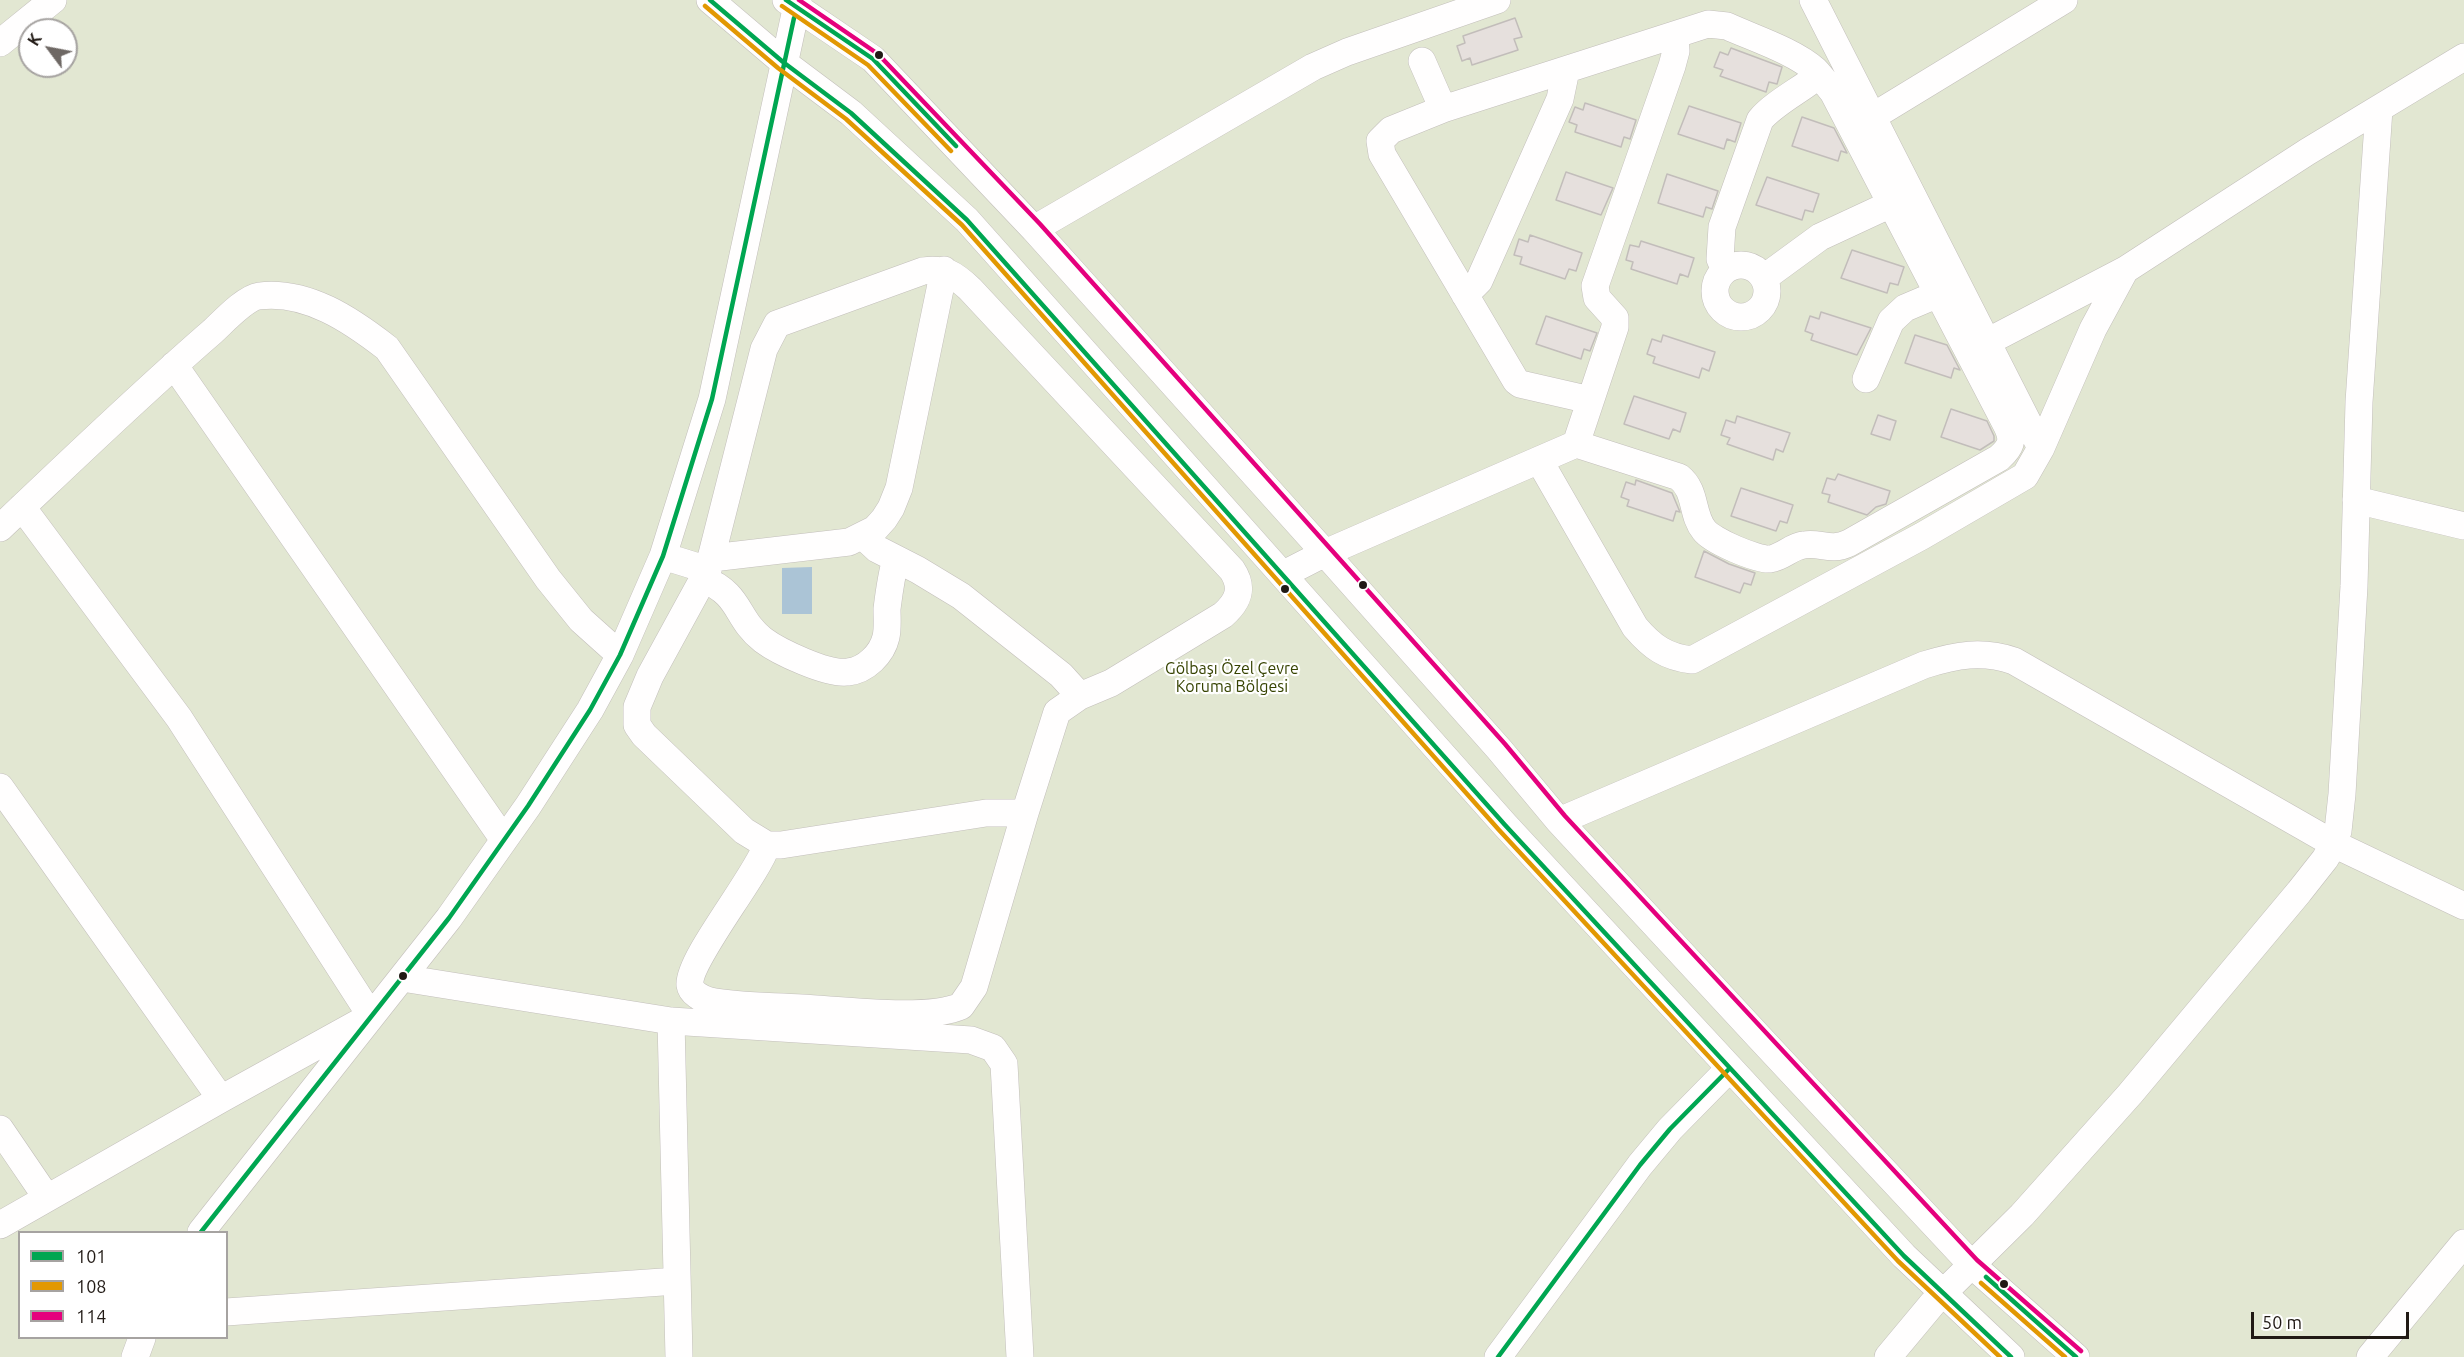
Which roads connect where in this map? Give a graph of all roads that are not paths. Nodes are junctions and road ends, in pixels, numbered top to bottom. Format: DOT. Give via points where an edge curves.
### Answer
graph roads {
  1 [pos="53,0"];
  2 [pos="710,0"];
  3 [pos="1497,0"];
  4 [pos="1813,0"];
  5 [pos="2064,0"];
  6 [pos="794,2"];
  7 [pos="1675,35"];
  8 [pos="0,43"];
  9 [pos="2464,57"];
  10 [pos="1422,61"];
  11 [pos="783,62"];
  12 [pos="1566,70"];
  13 [pos="1819,75"];
  14 [pos="1443,109"];
  15 [pos="2379,109"];
  16 [pos="1872,117"];
  17 [pos="1891,204"];
  18 [pos="1034,229"];
  19 [pos="944,270"];
  20 [pos="1725,270"];
  21 [pos="2125,270"];
  22 [pos="1764,278"];
  23 [pos="1938,294"];
  24 [pos="1466,295"];
  25 [pos="1987,342"];
  26 [pos="174,365"];
  27 [pos="1866,379"];
  28 [pos="1590,400"];
  29 [pos="1576,444"];
  30 [pos="2042,448"];
  31 [pos="1539,460"];
  32 [pos="2356,501"];
  33 [pos="22,507"];
  34 [pos="2464,526"];
  35 [pos="0,528"];
  36 [pos="863,536"];
  37 [pos="1325,553"];
  38 [pos="663,556"];
  39 [pos="896,559"];
  40 [pos="708,569"];
  41 [pos="1284,574"];
  42 [pos="620,655"];
  43 [pos="1080,696"];
  44 [pos="0,787"];
  45 [pos="1025,813"];
  46 [pos="1559,821"];
  47 [pos="504,840"];
  48 [pos="2334,844"];
  49 [pos="766,845"];
  50 [pos="2464,906"];
  51 [pos="402,978"];
  52 [pos="371,1016"];
  53 [pos="671,1021"];
  54 [pos="1729,1069"];
  55 [pos="221,1098"];
  56 [pos="0,1129"];
  57 [pos="46,1198"];
  58 [pos="0,1225"];
  59 [pos="203,1231"];
  60 [pos="2464,1243"];
  61 [pos="1972,1265"];
  62 [pos="677,1281"];
  63 [pos="1942,1293"];
  64 [pos="228,1312"];
  65 [pos="142,1339"];
  66 [pos="135,1357"];
  67 [pos="679,1357"];
  68 [pos="1020,1357"];
  69 [pos="1498,1357"];
  70 [pos="1887,1357"];
  71 [pos="2012,1357"];
  72 [pos="2076,1357"];
  73 [pos="2370,1357"];
  1 -- 8 [label="street"];
  2 -- 11 [label="street"];
  3 -- 18 [label="street" via="1347,52 1304,72"];
  4 -- 16 [label="street"];
  5 -- 16 [label="street"];
  6 -- 11 [label="street"];
  6 -- 18 [label="street" via="873,59"];
  7 -- 12 [label="street"];
  7 -- 13 [label="street" via="1708,24 1727,26 1788,54"];
  7 -- 28 [label="street" via="1672,66 1595,286 1597,298 1615,318 1615,327"];
  9 -- 15 [label="street"];
  10 -- 14 [label="street"];
  11 -- 38 [label="street" via="712,399"];
  11 -- 41 [label="street" via="851,113 968,220"];
  12 -- 14 [label="street"];
  12 -- 24 [label="street" via="1560,99 1484,271"];
  13 -- 17 [label="street" via="1833,93"];
  13 -- 20 [label="street" via="1760,120 1722,227 1720,259"];
  14 -- 24 [label="street" via="1391,129 1380,141 1380,148"];
  15 -- 21 [label="street"];
  15 -- 32 [label="street"];
  16 -- 25 [label="street"];
  17 -- 22 [label="street" via="1820,237"];
  17 -- 23 [label="street"];
  18 -- 37 [label="street"];
  19 -- 36 [label="street" via="899,488 884,519"];
  19 -- 40 [label="street" via="923,272 777,324 764,349"];
  19 -- 43 [label="street" via="970,289 1237,577 1238,597 1223,615 1111,683"];
  20 -- 22 [label="street" via="1746,266"];
  20 -- 22 [label="street" via="1718,278 1716,300 1721,309 1741,318 1761,309 1766,299"];
  21 -- 25 [label="street"];
  21 -- 30 [label="street" via="2093,329"];
  23 -- 27 [label="street" via="1896,314"];
  23 -- 29 [label="street" via="2007,426 2010,446 1999,458 1839,548 1805,544 1764,559 1725,544 1704,531 1689,487 1679,477"];
  24 -- 28 [label="street" via="1520,384"];
  25 -- 30 [label="street"];
  26 -- 33 [label="street"];
  26 -- 42 [label="street" via="256,297 278,296 313,303 353,321 387,348 548,579 581,620"];
  26 -- 47 [label="street"];
  28 -- 29 [label="street"];
  29 -- 31 [label="street"];
  30 -- 31 [label="street" via="2025,476 2014,484 1692,660 1661,652 1635,627"];
  31 -- 37 [label="street"];
  32 -- 34 [label="street"];
  32 -- 48 [label="street" via="2342,794"];
  33 -- 35 [label="street"];
  33 -- 52 [label="street" via="179,718"];
  36 -- 39 [label="street"];
  36 -- 40 [label="street"];
  37 -- 41 [label="street"];
  37 -- 46 [label="street"];
  38 -- 40 [label="street"];
  38 -- 42 [label="street"];
  39 -- 40 [label="street" via="886,637 871,662 846,673 796,659 774,648 751,628"];
  39 -- 43 [label="street" via="960,596 1070,683"];
  40 -- 49 [label="street" via="650,676 637,707 637,725 731,819"];
  41 -- 54 [label="street" via="1505,825"];
  42 -- 47 [label="street" via="590,710"];
  43 -- 45 [label="street" via="1057,712"];
  44 -- 55 [label="street"];
  45 -- 49 [label="street" via="986,813"];
  45 -- 49 [label="street" via="974,987 961,1006 938,1013 730,1003 702,999 691,989 690,976 697,961"];
  46 -- 48 [label="street" via="1924,665 1978,653 2014,661"];
  46 -- 61 [label="street"];
  47 -- 51 [label="street"];
  48 -- 50 [label="street"];
  48 -- 61 [label="street" via="2299,892 2130,1094"];
  51 -- 52 [label="street"];
  51 -- 53 [label="street"];
  52 -- 55 [label="street"];
  52 -- 59 [label="street"];
  53 -- 62 [label="street"];
  53 -- 68 [label="street" via="971,1040 998,1053 1004,1064"];
  54 -- 63 [label="street"];
  54 -- 69 [label="street" via="1640,1165"];
  55 -- 57 [label="street"];
  56 -- 57 [label="street"];
  57 -- 58 [label="street"];
  60 -- 73 [label="street"];
  61 -- 63 [label="street"];
  61 -- 72 [label="street"];
  62 -- 64 [label="street"];
  62 -- 67 [label="street"];
  63 -- 70 [label="street"];
  63 -- 71 [label="street"];
  65 -- 66 [label="street"];
}
